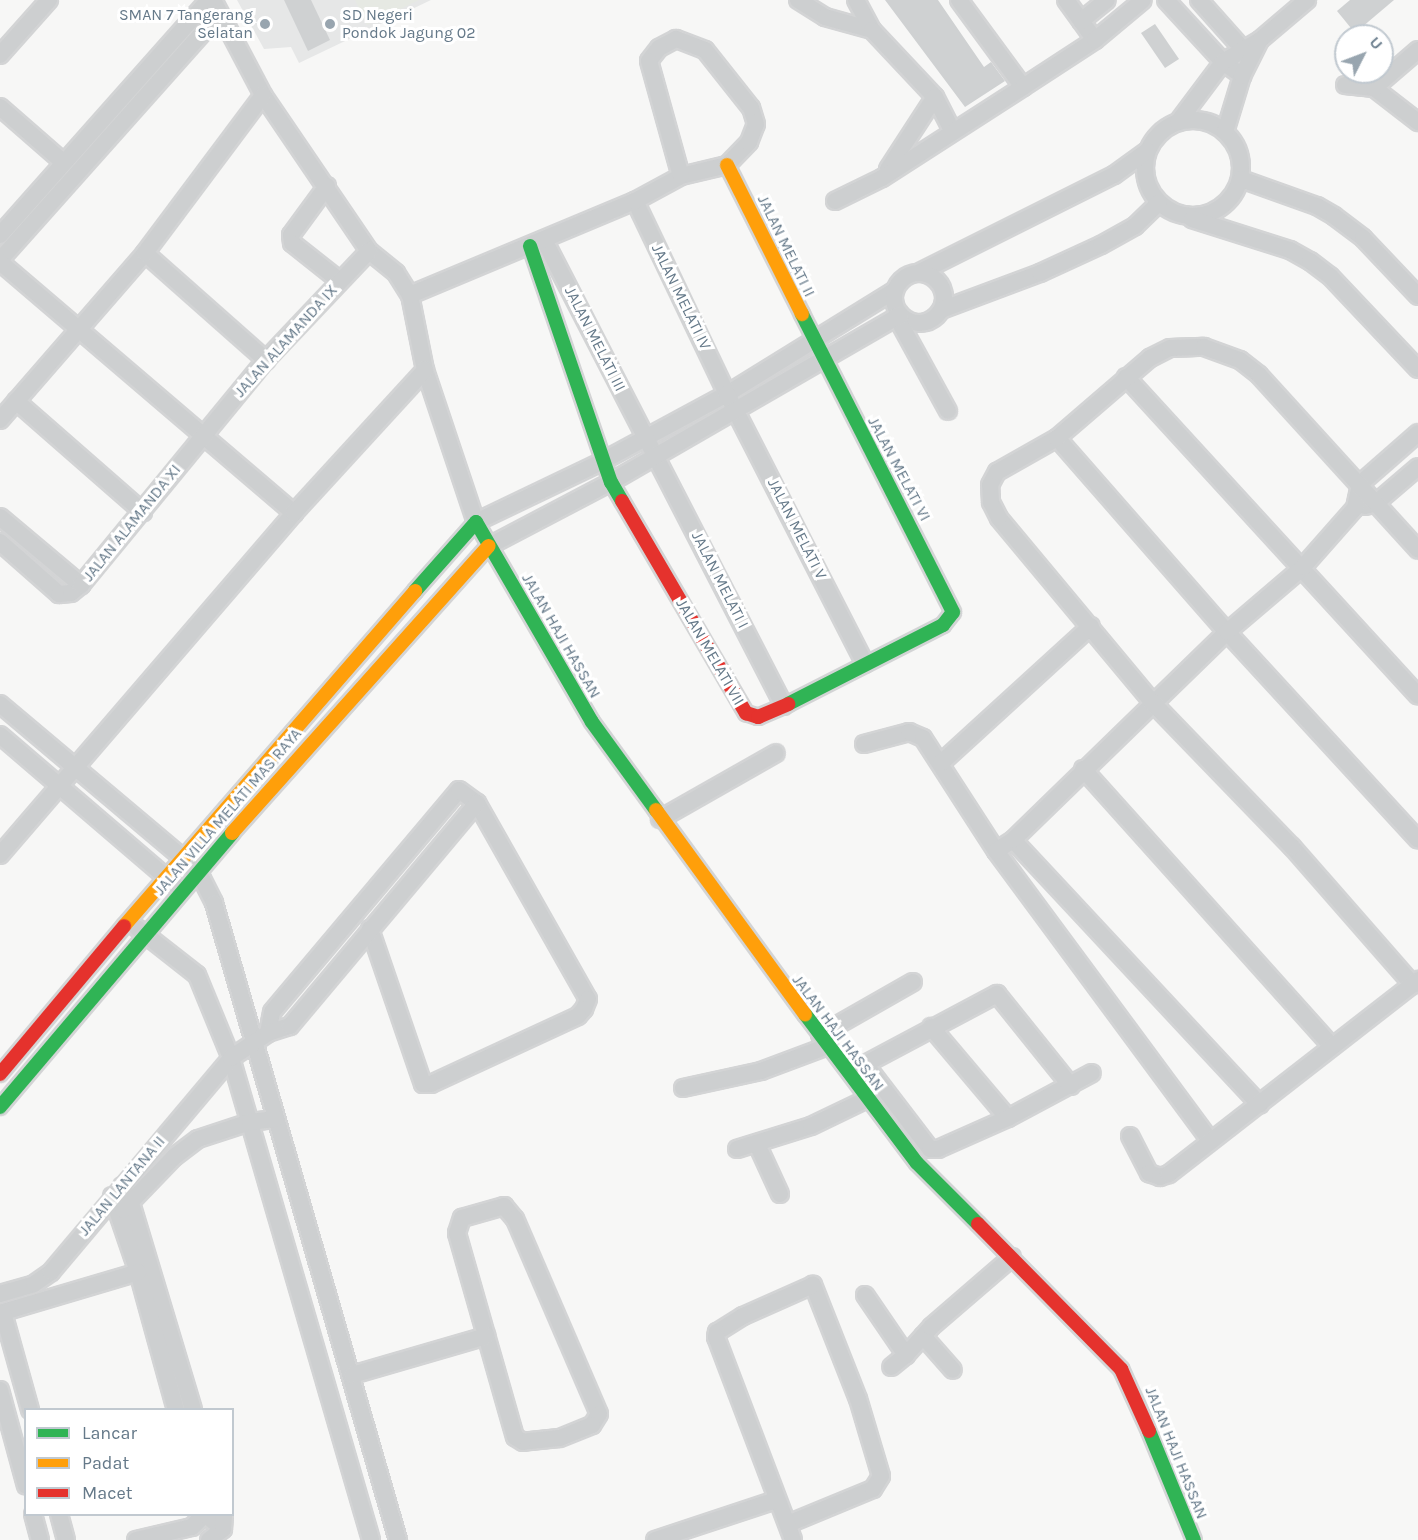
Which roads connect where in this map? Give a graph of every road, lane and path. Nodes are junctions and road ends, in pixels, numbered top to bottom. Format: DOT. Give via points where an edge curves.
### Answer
graph roads {
  1 [pos="49,0"];
  2 [pos="798,0"];
  3 [pos="856,0"];
  4 [pos="959,0"];
  5 [pos="1065,0"];
  6 [pos="1107,0"];
  7 [pos="1143,0"];
  8 [pos="1166,0"];
  9 [pos="1199,0"];
  10 [pos="1307,0"];
  11 [pos="214,5"];
  12 [pos="1081,21"];
  13 [pos="872,30"];
  14 [pos="1095,40"];
  15 [pos="1418,50"];
  16 [pos="1246,53"];
  17 [pos="0,55"];
  18 [pos="1223,62"];
  19 [pos="1242,76"];
  20 [pos="1345,85"];
  21 [pos="1023,87"];
  22 [pos="1374,88"];
  23 [pos="263,95"];
  24 [pos="935,97"];
  25 [pos="0,107"];
  26 [pos="1178,122"];
  27 [pos="1418,122"];
  28 [pos="952,130"];
  29 [pos="1225,132"];
  30 [pos="1147,151"];
  31 [pos="63,162"];
  32 [pos="727,165"];
  33 [pos="681,176"];
  34 [pos="882,178"];
  35 [pos="1241,178"];
  36 [pos="327,186"];
  37 [pos="634,201"];
  38 [pos="834,201"];
  39 [pos="1159,203"];
  40 [pos="1187,217"];
  41 [pos="0,236"];
  42 [pos="537,243"];
  43 [pos="369,251"];
  44 [pos="145,253"];
  45 [pos="0,261"];
  46 [pos="920,272"];
  47 [pos="340,281"];
  48 [pos="894,291"];
  49 [pos="410,295"];
  50 [pos="1418,296"];
  51 [pos="941,310"];
  52 [pos="898,315"];
  53 [pos="78,327"];
  54 [pos="818,349"];
  55 [pos="266,360"];
  56 [pos="425,369"];
  57 [pos="1418,369"];
  58 [pos="1126,377"];
  59 [pos="16,401"];
  60 [pos="731,401"];
  61 [pos="948,411"];
  62 [pos="0,420"];
  63 [pos="1418,433"];
  64 [pos="205,434"];
  65 [pos="646,438"];
  66 [pos="1057,438"];
  67 [pos="655,455"];
  68 [pos="601,462"];
  69 [pos="1418,467"];
  70 [pos="611,482"];
  71 [pos="1359,484"];
  72 [pos="1376,503"];
  73 [pos="1355,508"];
  74 [pos="143,512"];
  75 [pos="294,513"];
  76 [pos="0,517"];
  77 [pos="476,522"];
  78 [pos="0,542"];
  79 [pos="489,546"];
  80 [pos="1418,550"];
  81 [pos="1303,567"];
  82 [pos="81,585"];
  83 [pos="952,612"];
  84 [pos="1091,626"];
  85 [pos="1227,632"];
  86 [pos="352,662"];
  87 [pos="865,664"];
  88 [pos="368,675"];
  89 [pos="1418,696"];
  90 [pos="1153,703"];
  91 [pos="0,704"];
  92 [pos="784,706"];
  93 [pos="0,735"];
  94 [pos="864,744"];
  95 [pos="776,753"];
  96 [pos="941,763"];
  97 [pos="75,766"];
  98 [pos="1083,769"];
  99 [pos="59,785"];
  100 [pos="477,802"];
  101 [pos="660,819"];
  102 [pos="1013,840"];
  103 [pos="1418,840"];
  104 [pos="996,851"];
  105 [pos="0,855"];
  106 [pos="182,857"];
  107 [pos="196,872"];
  108 [pos="167,877"];
  109 [pos="181,891"];
  110 [pos="129,921"];
  111 [pos="370,928"];
  112 [pos="145,934"];
  113 [pos="913,982"];
  114 [pos="1415,983"];
  115 [pos="931,1027"];
  116 [pos="268,1033"];
  117 [pos="824,1040"];
  118 [pos="253,1043"];
  119 [pos="1332,1047"];
  120 [pos="231,1058"];
  121 [pos="865,1064"];
  122 [pos="849,1073"];
  123 [pos="1092,1073"];
  124 [pos="0,1074"];
  125 [pos="1071,1086"];
  126 [pos="683,1088"];
  127 [pos="867,1099"];
  128 [pos="1260,1105"];
  129 [pos="0,1107"];
  130 [pos="276,1119"];
  131 [pos="1008,1119"];
  132 [pos="250,1122"];
  133 [pos="1130,1136"];
  134 [pos="1210,1140"];
  135 [pos="757,1144"];
  136 [pos="737,1149"];
  137 [pos="117,1191"];
  138 [pos="780,1194"];
  139 [pos="125,1208"];
  140 [pos="1012,1257"];
  141 [pos="138,1272"];
  142 [pos="0,1294"];
  143 [pos="865,1295"];
  144 [pos="1,1313"];
  145 [pos="486,1336"];
  146 [pos="923,1336"];
  147 [pos="906,1355"];
  148 [pos="891,1367"];
  149 [pos="954,1370"];
  150 [pos="352,1376"];
  151 [pos="0,1390"];
  152 [pos="29,1408"];
  153 [pos="175,1408"];
  154 [pos="192,1408"];
  155 [pos="24,1479"];
  156 [pos="386,1495"];
  157 [pos="776,1500"];
  158 [pos="361,1503"];
  159 [pos="33,1516"];
  160 [pos="59,1516"];
  161 [pos="204,1516"];
  162 [pos="208,1516"];
  163 [pos="223,1522"];
  164 [pos="791,1532"];
  165 [pos="40,1540"];
  166 [pos="66,1540"];
  167 [pos="136,1540"];
  168 [pos="209,1540"];
  169 [pos="371,1540"];
  170 [pos="399,1540"];
  171 [pos="658,1540"];
  172 [pos="1194,1540"];
  1 -- 17 [label="street"];
  2 -- 13 [label="street" via="825,17"];
  3 -- 13 [label="street"];
  4 -- 21 [label="street"];
  5 -- 12 [label="street"];
  6 -- 12 [label="street"];
  7 -- 14 [label="street"];
  8 -- 18 [label="street"];
  9 -- 16 [label="street"];
  10 -- 16 [label="street"];
  11 -- 23 [label="street"];
  11 -- 31 [label="street"];
  11 -- 45 [label="street"];
  12 -- 14 [label="street"];
  13 -- 24 [label="street"];
  14 -- 21 [label="street"];
  15 -- 22 [label="street"];
  16 -- 18 [label="street"];
  16 -- 19 [label="street"];
  18 -- 19 [label="street"];
  18 -- 26 [label="street"];
  19 -- 29 [label="street"];
  20 -- 22 [label="street"];
  21 -- 28 [label="street"];
  22 -- 27 [label="street"];
  23 -- 36 [label="street"];
  23 -- 44 [label="street"];
  24 -- 28 [label="street"];
  24 -- 34 [label="street"];
  25 -- 31 [label="street"];
  26 -- 29 [label="street" via="1205,121"];
  26 -- 30 [label="street" via="1164,129"];
  28 -- 34 [label="street"];
  29 -- 35 [label="street" via="1241,159"];
  30 -- 39 [label="street" via="1146,179"];
  30 -- 46 [label="street" via="1114,175"];
  31 -- 41 [label="street"];
  32 -- 33 [label="street"];
  32 -- 33 [label="street" via="749,142 756,124 751,108 705,50 676,39 659,48 649,61"];
  32 -- 54 [label="street, JALAN MELATI II"];
  33 -- 37 [label="street"];
  34 -- 38 [label="street"];
  35 -- 40 [label="street" via="1227,204 1215,212"];
  35 -- 50 [label="street" via="1334,216 1363,238"];
  36 -- 43 [label="street"];
  36 -- 47 [label="street" via="291,236 292,243"];
  37 -- 42 [label="street"];
  37 -- 60 [label="street, JALAN MELATI IV"];
  39 -- 40 [label="street"];
  39 -- 51 [label="street" via="1135,226 1101,245"];
  40 -- 57 [label="street" via="1281,247 1310,261 1330,276"];
  42 -- 49 [label="street"];
  42 -- 65 [label="street, JALAN MELATI III"];
  42 -- 68 [label="street"];
  43 -- 47 [label="street, JALAN ALAMANDA IX"];
  43 -- 49 [label="street" via="396,273"];
  44 -- 53 [label="street"];
  44 -- 55 [label="street"];
  45 -- 53 [label="street"];
  46 -- 48 [label="street" via="904,277"];
  46 -- 51 [label="street" via="936,278 941,285"];
  47 -- 55 [label="street, JALAN ALAMANDA IX"];
  48 -- 52 [label="street"];
  48 -- 54 [label="street"];
  49 -- 56 [label="street"];
  51 -- 52 [label="street" via="922,323"];
  52 -- 54 [label="street"];
  52 -- 61 [label="street"];
  53 -- 59 [label="street"];
  53 -- 64 [label="street"];
  54 -- 60 [label="street"];
  54 -- 83 [label="street, JALAN MELATI VI"];
  55 -- 64 [label="street, JALAN ALAMANDA IX"];
  56 -- 75 [label="street"];
  56 -- 77 [label="street"];
  58 -- 66 [label="street"];
  58 -- 71 [label="street" via="1170,348 1204,347 1240,360 1259,375"];
  58 -- 81 [label="street"];
  59 -- 62 [label="street"];
  59 -- 74 [label="street"];
  60 -- 65 [label="street"];
  60 -- 67 [label="street"];
  60 -- 87 [label="street, JALAN MELATI V"];
  63 -- 71 [label="street"];
  64 -- 74 [label="street, JALAN ALAMANDA XI"];
  64 -- 75 [label="street"];
  65 -- 67 [label="street, JALAN MELATI III"];
  65 -- 68 [label="street"];
  66 -- 84 [label="street" via="997,472 990,485 991,502 999,518"];
  66 -- 85 [label="street"];
  67 -- 70 [label="street"];
  67 -- 92 [label="street, JALAN MELATI I"];
  68 -- 70 [label="street, JALAN MELATI VII"];
  68 -- 77 [label="street"];
  69 -- 72 [label="street"];
  70 -- 79 [label="street"];
  70 -- 92 [label="street, JALAN MELATI VII" via="746,713 758,717"];
  71 -- 72 [label="street"];
  71 -- 73 [label="street"];
  72 -- 73 [label="street"];
  72 -- 80 [label="street"];
  73 -- 81 [label="street"];
  74 -- 82 [label="street, JALAN ALAMANDA XI"];
  75 -- 97 [label="street"];
  76 -- 82 [label="street, JALAN ALAMANDA XI"];
  77 -- 79 [label="street, JALAN HAJI HASSAN"];
  77 -- 86 [label="street, JALAN VILLA MELATI MAS RAYA"];
  78 -- 82 [label="street" via="59,594 71,593"];
  79 -- 88 [label="street, JALAN VILLA MELATI MAS RAYA"];
  79 -- 101 [label="street, JALAN HAJI HASSAN" via="592,722"];
  81 -- 85 [label="street"];
  81 -- 89 [label="street"];
  83 -- 87 [label="street, JALAN MELATI VII" via="943,625"];
  84 -- 90 [label="street"];
  84 -- 96 [label="street"];
  85 -- 90 [label="street"];
  85 -- 103 [label="street"];
  86 -- 88 [label="street"];
  86 -- 106 [label="street, JALAN VILLA MELATI MAS RAYA"];
  87 -- 92 [label="street, JALAN MELATI VII"];
  88 -- 107 [label="street, JALAN VILLA MELATI MAS RAYA"];
  90 -- 98 [label="street"];
  90 -- 114 [label="street" via="1292,847"];
  91 -- 97 [label="street"];
  93 -- 99 [label="street"];
  94 -- 96 [label="street" via="916,734"];
  95 -- 101 [label="street"];
  96 -- 104 [label="street"];
  97 -- 99 [label="street"];
  97 -- 106 [label="street"];
  98 -- 102 [label="street"];
  98 -- 119 [label="street"];
  99 -- 105 [label="street"];
  99 -- 108 [label="street"];
  100 -- 111 [label="street, JALAN LANTANA II"];
  100 -- 111 [label="street" via="588,999 584,1009 567,1021 432,1084 423,1084"];
  100 -- 116 [label="street" via="459,790 272,1012"];
  101 -- 117 [label="street, JALAN HAJI HASSAN"];
  102 -- 104 [label="street"];
  102 -- 128 [label="street"];
  104 -- 134 [label="street"];
  106 -- 107 [label="street"];
  106 -- 108 [label="street, JALAN VILLA MELATI MAS RAYA"];
  107 -- 109 [label="street, JALAN VILLA MELATI MAS RAYA"];
  107 -- 118 [label="street" via="214,903"];
  108 -- 109 [label="street"];
  108 -- 110 [label="street, JALAN VILLA MELATI MAS RAYA"];
  109 -- 112 [label="street, JALAN VILLA MELATI MAS RAYA"];
  110 -- 112 [label="street"];
  110 -- 124 [label="street, JALAN VILLA MELATI MAS RAYA"];
  111 -- 116 [label="street, JALAN LANTANA II" via="290,1026"];
  112 -- 120 [label="street" via="197,975"];
  112 -- 129 [label="street, JALAN VILLA MELATI MAS RAYA"];
  113 -- 117 [label="street"];
  114 -- 119 [label="street"];
  115 -- 121 [label="street"];
  115 -- 125 [label="street" via="997,994"];
  115 -- 131 [label="street"];
  116 -- 118 [label="street, JALAN LANTANA II"];
  117 -- 122 [label="street, JALAN HAJI HASSAN"];
  117 -- 126 [label="street" via="761,1071"];
  118 -- 120 [label="street, JALAN LANTANA II"];
  118 -- 130 [label="street"];
  119 -- 128 [label="street"];
  120 -- 132 [label="street"];
  120 -- 137 [label="street, JALAN LANTANA II"];
  121 -- 122 [label="street"];
  121 -- 131 [label="street" via="930,1149 946,1147"];
  122 -- 127 [label="street, JALAN HAJI HASSAN"];
  123 -- 125 [label="street"];
  125 -- 131 [label="street"];
  127 -- 135 [label="street" via="811,1126"];
  127 -- 140 [label="street, JALAN HAJI HASSAN" via="917,1163"];
  128 -- 134 [label="street"];
  130 -- 132 [label="street, JALAN LANTANA II"];
  130 -- 150 [label="street"];
  132 -- 139 [label="street, JALAN LANTANA II" via="186,1146"];
  132 -- 158 [label="street"];
  133 -- 134 [label="street" via="1149,1173 1160,1177"];
  135 -- 136 [label="street"];
  135 -- 138 [label="street"];
  137 -- 139 [label="street"];
  137 -- 142 [label="street, JALAN LANTANA II" via="43,1280"];
  139 -- 141 [label="street"];
  139 -- 154 [label="street"];
  140 -- 146 [label="street"];
  140 -- 172 [label="street, JALAN HAJI HASSAN" via="1110,1355 1128,1379"];
  141 -- 144 [label="street"];
  141 -- 153 [label="street"];
  143 -- 147 [label="street"];
  144 -- 152 [label="street"];
  145 -- 145 [label="street" via="518,1440 559,1438 598,1420 599,1414 515,1219 504,1206 471,1214 458,1223 457,1233"];
  145 -- 150 [label="street"];
  146 -- 147 [label="street"];
  146 -- 149 [label="street"];
  147 -- 148 [label="street"];
  150 -- 156 [label="street"];
  151 -- 155 [label="street"];
  156 -- 158 [label="street"];
  156 -- 170 [label="street"];
  157 -- 164 [label="street"];
  157 -- 164 [label="street" via="717,1332 813,1285 858,1399 881,1476 873,1489"];
  157 -- 171 [label="street"];
  158 -- 169 [label="street"];
  159 -- 165 [label="street"];
  160 -- 166 [label="street"];
  161 -- 167 [label="street" via="192,1527"];
  162 -- 163 [label="street"];
  163 -- 168 [label="street"];
}
